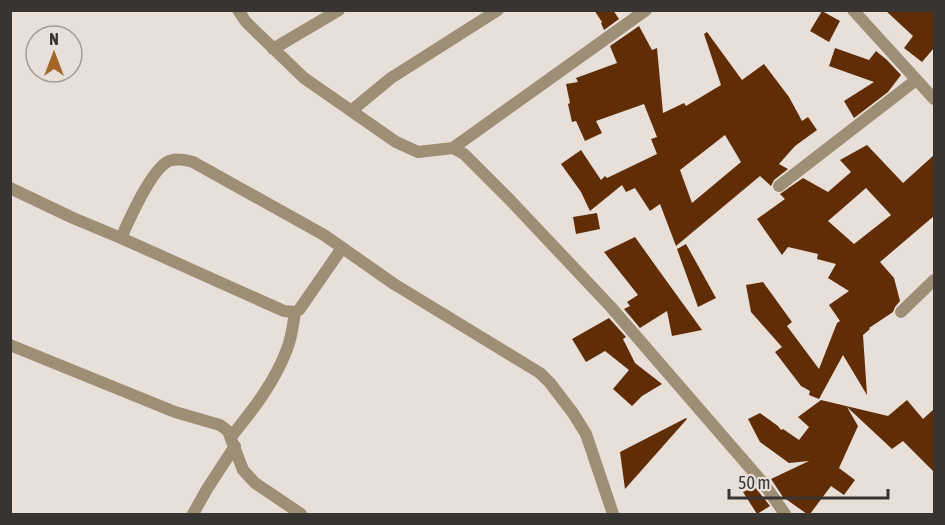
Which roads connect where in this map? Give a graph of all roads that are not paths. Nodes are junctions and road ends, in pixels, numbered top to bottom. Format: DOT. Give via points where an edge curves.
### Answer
graph roads {
  1 [pos="238,10"];
  2 [pos="339,10"];
  3 [pos="498,10"];
  4 [pos="646,10"];
  5 [pos="853,10"];
  6 [pos="273,49"];
  7 [pos="916,80"];
  8 [pos="934,99"];
  9 [pos="351,111"];
  10 [pos="453,148"];
  11 [pos="779,186"];
  12 [pos="10,188"];
  13 [pos="121,238"];
  14 [pos="342,248"];
  15 [pos="934,280"];
  16 [pos="295,312"];
  17 [pos="901,312"];
  18 [pos="10,345"];
  19 [pos="233,442"];
  20 [pos="193,514"];
  21 [pos="301,514"];
  22 [pos="613,514"];
  23 [pos="785,514"];
  1 -- 6 [label="street"];
  2 -- 6 [label="street"];
  3 -- 9 [label="street" via="391,78"];
  4 -- 10 [label="street"];
  5 -- 7 [label="street"];
  6 -- 9 [label="street" via="304,78"];
  7 -- 8 [label="street"];
  7 -- 11 [label="street"];
  9 -- 10 [label="street" via="418,152"];
  10 -- 23 [label="street" via="510,200 610,306 764,484"];
  12 -- 13 [label="street"];
  13 -- 14 [label="street" via="157,172 166,162 183,160 193,162"];
  13 -- 16 [label="street" via="284,311"];
  14 -- 16 [label="street"];
  14 -- 22 [label="street" via="550,383 586,434"];
  15 -- 17 [label="street"];
  16 -- 19 [label="street" via="288,348"];
  18 -- 19 [label="street" via="175,412 220,425"];
  19 -- 20 [label="street"];
  19 -- 21 [label="street" via="238,462 255,483"];
}
